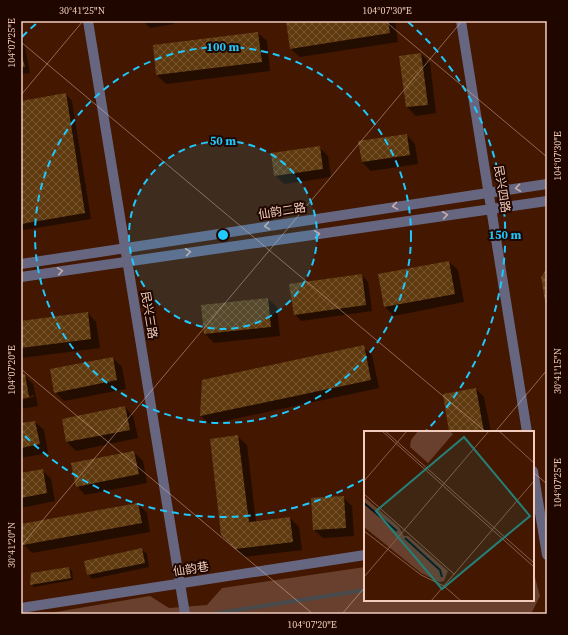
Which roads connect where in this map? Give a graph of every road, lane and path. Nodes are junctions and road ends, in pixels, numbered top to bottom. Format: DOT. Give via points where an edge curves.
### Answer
graph roads {
  1 [pos="88,21"];
  2 [pos="461,21"];
  3 [pos="547,184"];
  4 [pos="489,192"];
  5 [pos="547,200"];
  6 [pos="492,208"];
  7 [pos="125,248"];
  8 [pos="127,261"];
  9 [pos="21,264"];
  10 [pos="21,277"];
  11 [pos="527,431"];
  12 [pos="534,483"];
  13 [pos="538,529"];
  14 [pos="547,555"];
  15 [pos="364,556"];
  16 [pos="180,584"];
  17 [pos="21,608"];
  18 [pos="185,614"];
  1 -- 7 [label="street, 民兴三路"];
  2 -- 4 [label="street, 民兴四路"];
  3 -- 4 [label="street, 仙韵二路, one-way"];
  4 -- 6 [label="street, 民兴四路"];
  4 -- 7 [label="street, 仙韵二路, one-way"];
  5 -- 6 [label="street"];
  8 -- 6 [label="street, one-way"];
  6 -- 11 [label="street, 民兴四路"];
  7 -- 8 [label="street, 民兴三路"];
  7 -- 9 [label="street, 仙韵二路"];
  10 -- 8 [label="street, one-way"];
  8 -- 16 [label="street, 民兴三路"];
  12 -- 13 [label="street"];
  13 -- 14 [label="street"];
  15 -- 16 [label="street, 仙韵巷"];
  16 -- 17 [label="street, 仙韵巷"];
  16 -- 18 [label="street, 民兴三路"];
}
